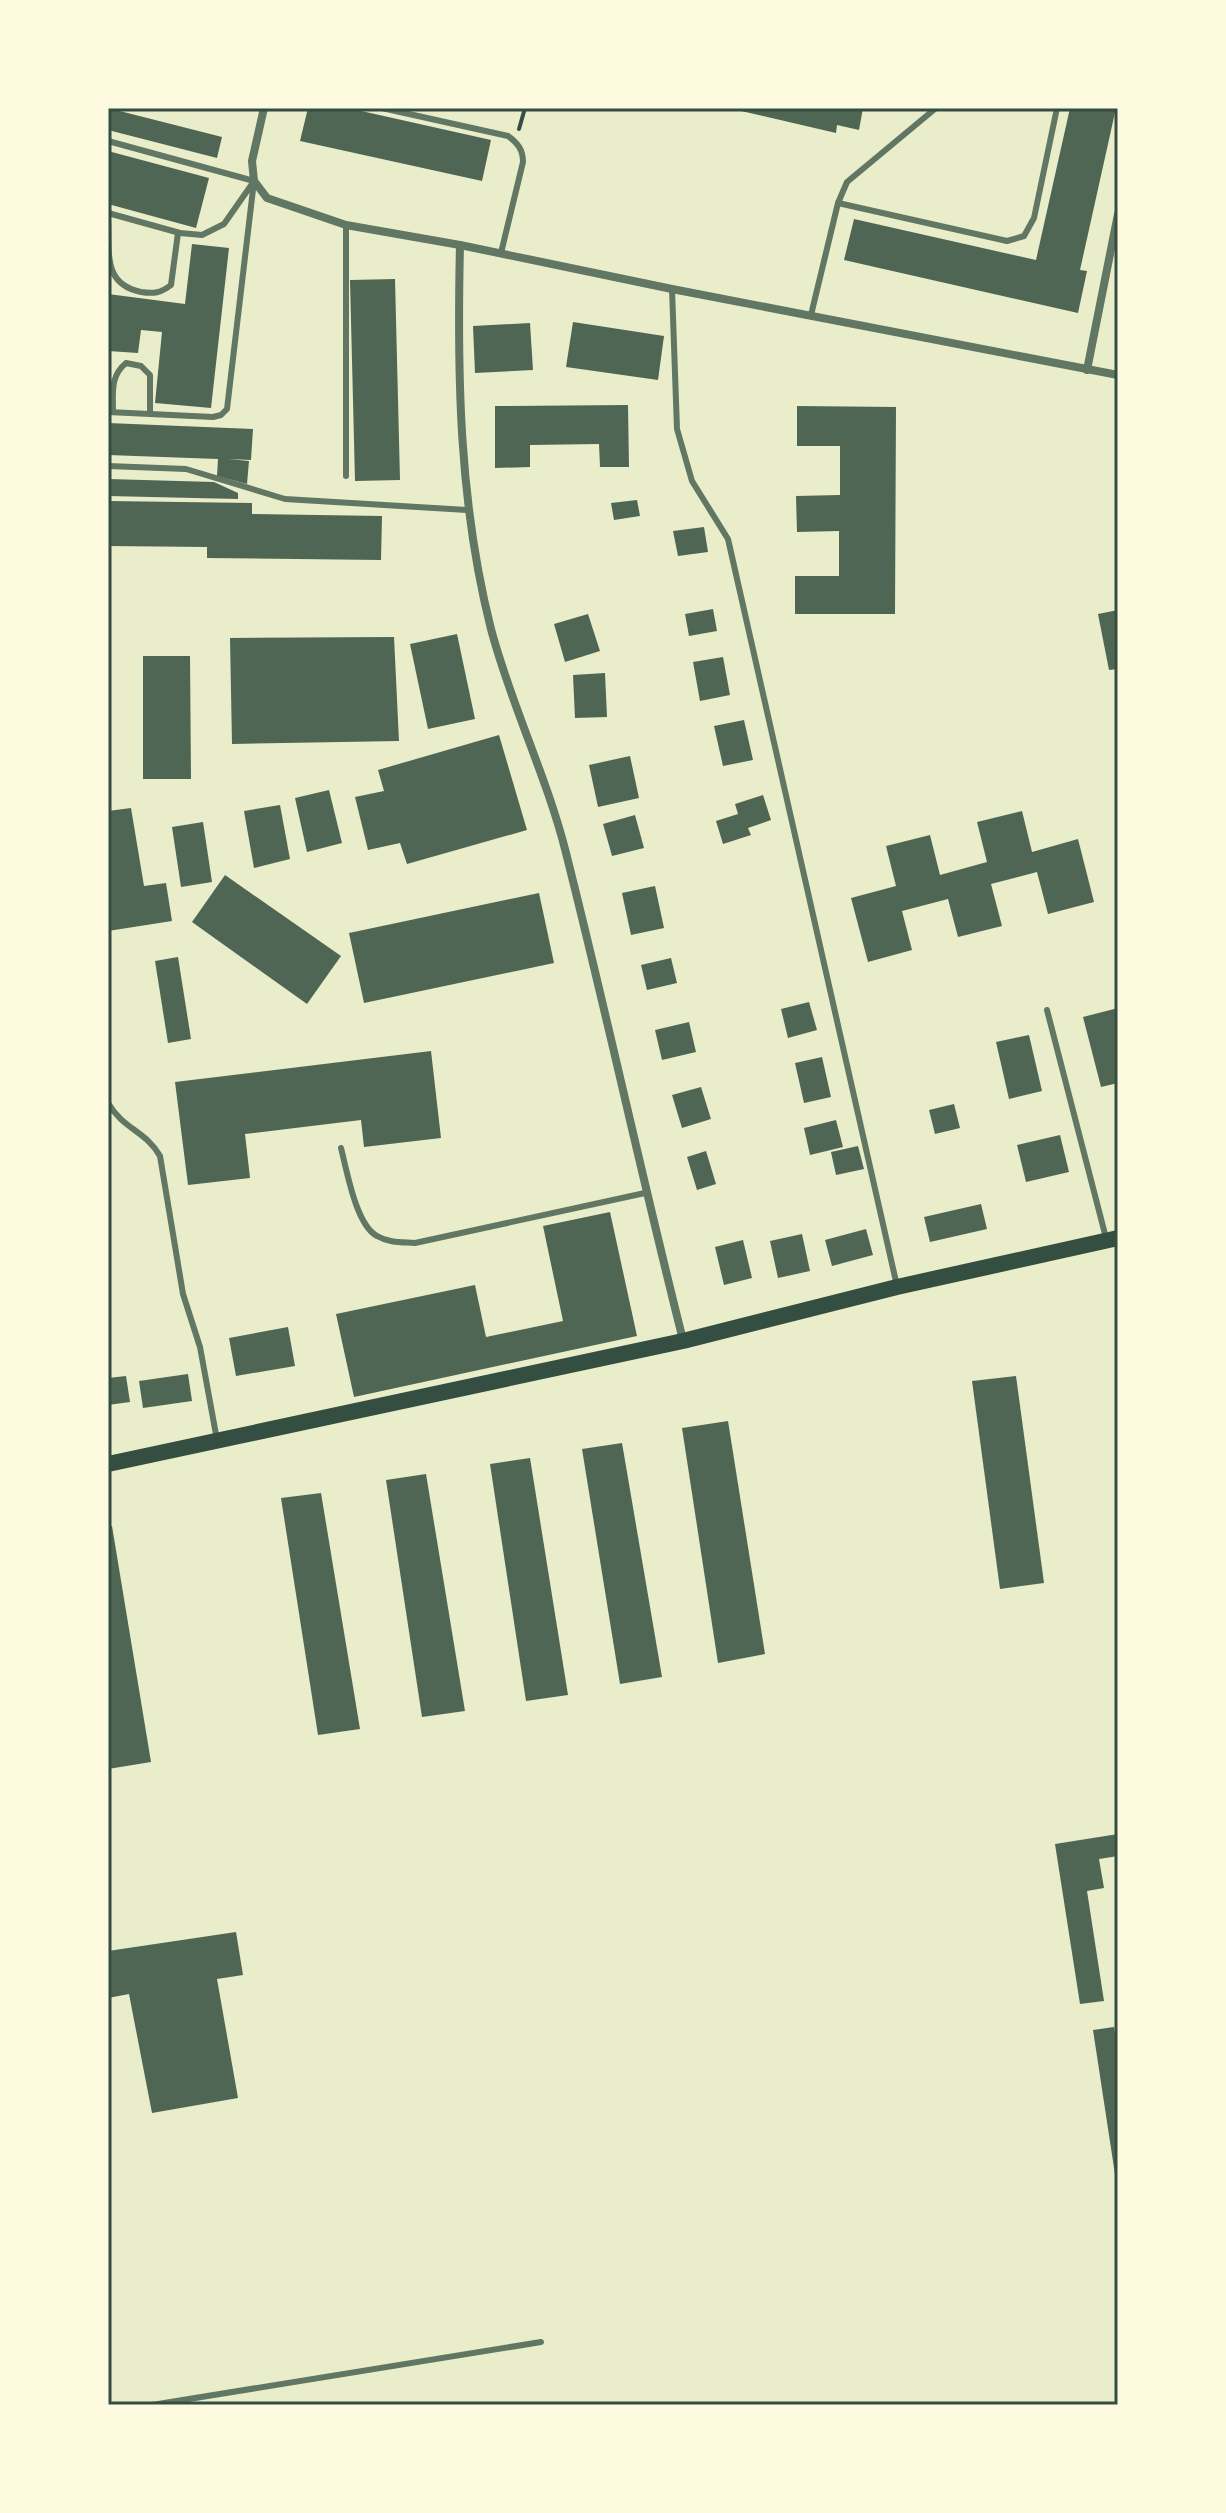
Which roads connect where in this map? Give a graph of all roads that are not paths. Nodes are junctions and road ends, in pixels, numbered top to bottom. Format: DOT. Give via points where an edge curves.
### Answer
graph roads {
  1 [pos="264,108"];
  2 [pos="382,108"];
  3 [pos="936,108"];
  4 [pos="1057,108"];
  5 [pos="108,141"];
  6 [pos="254,181"];
  7 [pos="838,203"];
  8 [pos="108,213"];
  9 [pos="1118,214"];
  10 [pos="108,220"];
  11 [pos="346,225"];
  12 [pos="178,233"];
  13 [pos="460,245"];
  14 [pos="501,253"];
  15 [pos="672,289"];
  16 [pos="811,315"];
  17 [pos="1087,370"];
  18 [pos="1118,375"];
  19 [pos="110,412"];
  20 [pos="150,414"];
  21 [pos="108,466"];
  22 [pos="346,476"];
  23 [pos="467,510"];
  24 [pos="1047,1010"];
  25 [pos="108,1103"];
  26 [pos="341,1148"];
  27 [pos="645,1193"];
  28 [pos="1112,1240"];
  29 [pos="897,1287"];
  30 [pos="683,1341"];
  31 [pos="217,1440"];
  32 [pos="108,1464"];
  33 [pos="541,2342"];
  34 [pos="165,2404"];
  35 [pos="152,2405"];
  1 -- 6 [label="street" via="252,161"];
  2 -- 14 [label="lane" via="515,141 523,162"];
  3 -- 7 [label="lane" via="847,182"];
  4 -- 7 [label="lane" via="1034,218 1024,236 1007,241"];
  5 -- 6 [label="lane"];
  6 -- 11 [label="street" via="267,198"];
  6 -- 12 [label="lane" via="224,224 202,235"];
  6 -- 20 [label="lane" via="227,409 213,417"];
  7 -- 16 [label="lane"];
  8 -- 12 [label="lane"];
  9 -- 17 [label="street"];
  10 -- 12 [label="lane" via="113,276 123,287 145,292 161,292 171,285"];
  11 -- 13 [label="street"];
  11 -- 22 [label="lane"];
  13 -- 14 [label="street"];
  13 -- 23 [label="street" via="458,355"];
  14 -- 15 [label="street"];
  15 -- 16 [label="street"];
  15 -- 29 [label="lane" via="677,429 692,481 728,539"];
  16 -- 17 [label="street"];
  17 -- 18 [label="street"];
  19 -- 20 [label="lane"];
  19 -- 20 [label="lane" via="116,371 126,363 141,366 150,375"];
  21 -- 23 [label="lane" via="186,469 285,499"];
  23 -- 27 [label="street" via="491,630 565,849"];
  24 -- 28 [label="lane"];
  25 -- 31 [label="lane" via="117,1119 152,1142 160,1156 183,1294 200,1347"];
  26 -- 27 [label="lane" via="362,1220 374,1235 391,1242 415,1243"];
  27 -- 30 [label="street"];
  28 -- 29 [label="main road"];
  29 -- 30 [label="main road"];
  30 -- 31 [label="main road"];
  31 -- 32 [label="main road"];
  33 -- 34 [label="lane"];
  34 -- 35 [label="lane"];
}
